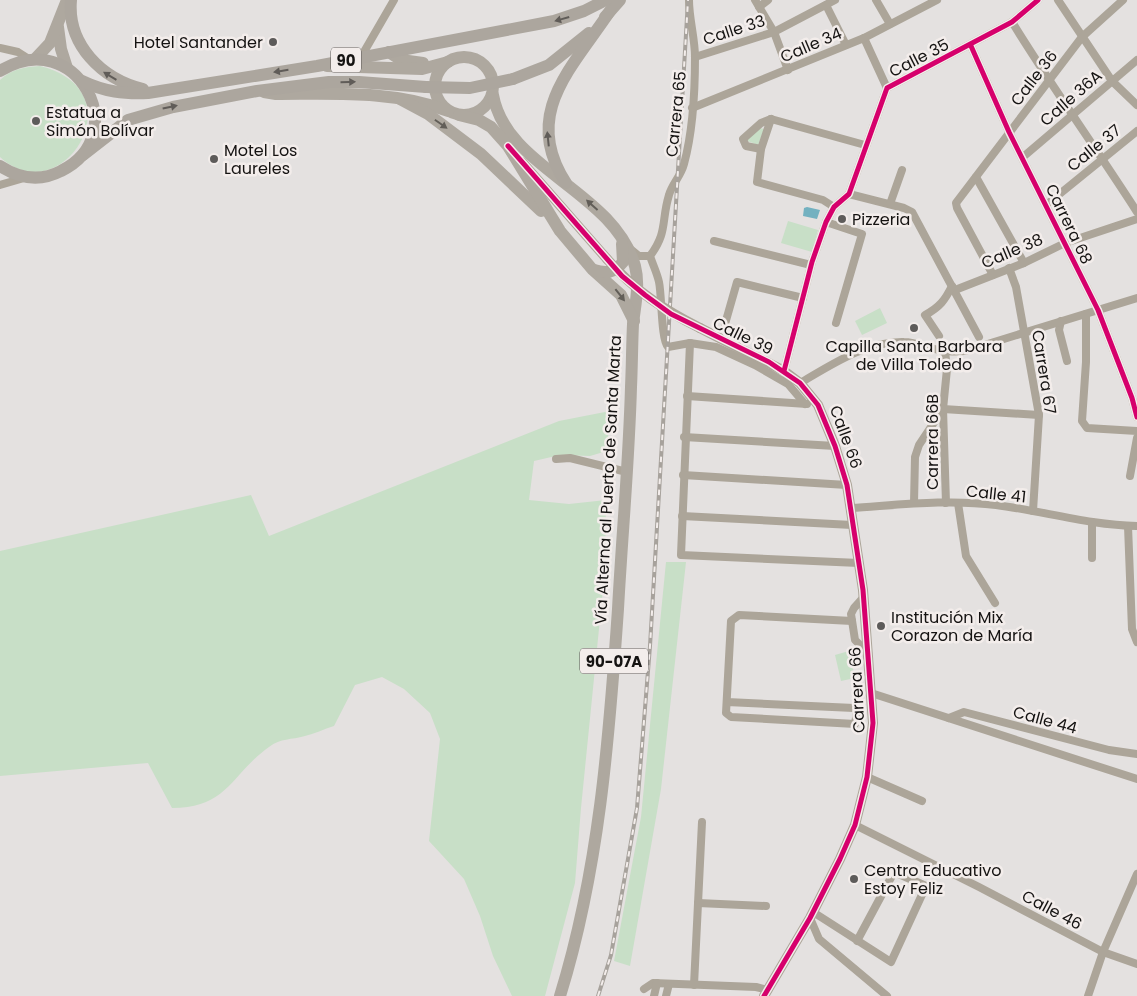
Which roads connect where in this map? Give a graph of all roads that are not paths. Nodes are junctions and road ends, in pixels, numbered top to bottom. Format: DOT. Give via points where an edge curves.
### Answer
graph roads {
  1 [pos="67,0"];
  2 [pos="72,0"];
  3 [pos="394,0"];
  4 [pos="620,0"];
  5 [pos="689,0"];
  6 [pos="768,0"];
  7 [pos="835,0"];
  8 [pos="876,0"];
  9 [pos="937,0"];
  10 [pos="1038,0"];
  11 [pos="1058,0"];
  12 [pos="1123,0"];
  13 [pos="757,3"];
  14 [pos="921,3"];
  15 [pos="608,5"];
  16 [pos="826,5"];
  17 [pos="1012,22"];
  18 [pos="890,24"];
  19 [pos="58,26"];
  20 [pos="774,32"];
  21 [pos="1082,37"];
  22 [pos="864,38"];
  23 [pos="846,45"];
  24 [pos="970,46"];
  25 [pos="0,48"];
  26 [pos="389,52"];
  27 [pos="361,57"];
  28 [pos="695,57"];
  29 [pos="32,59"];
  30 [pos="1137,60"];
  31 [pos="442,63"];
  32 [pos="317,66"];
  33 [pos="67,68"];
  34 [pos="788,70"];
  35 [pos="0,71"];
  36 [pos="82,81"];
  37 [pos="1049,82"];
  38 [pos="1112,82"];
  39 [pos="887,88"];
  40 [pos="173,89"];
  41 [pos="257,91"];
  42 [pos="493,95"];
  43 [pos="400,99"];
  44 [pos="1137,104"];
  45 [pos="692,108"];
  46 [pos="454,113"];
  47 [pos="1072,117"];
  48 [pos="771,119"];
  49 [pos="1137,131"];
  50 [pos="1009,132"];
  51 [pos="511,143"];
  52 [pos="865,145"];
  53 [pos="761,149"];
  54 [pos="83,155"];
  55 [pos="1023,157"];
  56 [pos="1102,158"];
  57 [pos="0,166"];
  58 [pos="902,170"];
  59 [pos="976,176"];
  60 [pos="26,177"];
  61 [pos="566,183"];
  62 [pos="0,185"];
  63 [pos="849,194"];
  64 [pos="890,204"];
  65 [pos="1046,205"];
  66 [pos="834,207"];
  67 [pos="1137,212"];
  68 [pos="552,220"];
  69 [pos="1137,220"];
  70 [pos="826,222"];
  71 [pos="616,230"];
  72 [pos="714,241"];
  73 [pos="1065,243"];
  74 [pos="628,248"];
  75 [pos="650,256"];
  76 [pos="1024,263"];
  77 [pos="811,266"];
  78 [pos="1010,268"];
  79 [pos="592,269"];
  80 [pos="993,275"];
  81 [pos="954,288"];
  82 [pos="803,298"];
  83 [pos="1137,298"];
  84 [pos="1098,310"];
  85 [pos="1086,314"];
  86 [pos="634,321"];
  87 [pos="1061,321"];
  88 [pos="836,323"];
  89 [pos="725,324"];
  90 [pos="1024,332"];
  91 [pos="939,336"];
  92 [pos="979,338"];
  93 [pos="690,343"];
  94 [pos="945,351"];
  95 [pos="1067,361"];
  96 [pos="784,371"];
  97 [pos="800,383"];
  98 [pos="687,396"];
  99 [pos="805,404"];
  100 [pos="818,405"];
  101 [pos="943,408"];
  102 [pos="1136,411"];
  103 [pos="1039,415"];
  104 [pos="1137,432"];
  105 [pos="684,437"];
  106 [pos="1137,438"];
  107 [pos="835,446"];
  108 [pos="556,459"];
  109 [pos="627,472"];
  110 [pos="683,475"];
  111 [pos="1130,476"];
  112 [pos="846,485"];
  113 [pos="914,503"];
  114 [pos="946,503"];
  115 [pos="958,503"];
  116 [pos="851,508"];
  117 [pos="1033,512"];
  118 [pos="682,516"];
  119 [pos="1092,522"];
  120 [pos="852,524"];
  121 [pos="1128,526"];
  122 [pos="1137,526"];
  123 [pos="1092,558"];
  124 [pos="859,563"];
  125 [pos="864,598"];
  126 [pos="996,603"];
  127 [pos="852,621"];
  128 [pos="1137,642"];
  129 [pos="868,654"];
  130 [pos="871,694"];
  131 [pos="727,702"];
  132 [pos="948,718"];
  133 [pos="1137,754"];
  134 [pos="867,777"];
  135 [pos="1137,779"];
  136 [pos="922,801"];
  137 [pos="702,822"];
  138 [pos="855,825"];
  139 [pos="1137,874"];
  140 [pos="698,903"];
  141 [pos="766,906"];
  142 [pos="811,915"];
  143 [pos="857,940"];
  144 [pos="1103,952"];
  145 [pos="1137,964"];
  146 [pos="657,983"];
  147 [pos="669,984"];
  148 [pos="694,985"];
  149 [pos="644,989"];
  150 [pos="766,993"];
  151 [pos="560,996"];
  152 [pos="654,996"];
  153 [pos="666,996"];
  154 [pos="887,996"];
  155 [pos="1088,996"];
  1 -- 19 [label="main road"];
  40 -- 2 [label="highway, one-way" via="140,88 103,72 86,54 75,32"];
  3 -- 27 [label="street"];
  4 -- 15 [label="highway, 90"];
  5 -- 28 [label="street, Carrera 65"];
  6 -- 13 [label="street"];
  7 -- 16 [label="street, Calle 33"];
  8 -- 18 [label="street"];
  9 -- 14 [label="street, Calle 34"];
  10 -- 17 [label="street, Calle 35"];
  11 -- 21 [label="street"];
  12 -- 21 [label="street, Calle 36"];
  13 -- 20 [label="street"];
  14 -- 18 [label="street, Calle 34"];
  15 -- 26 [label="highway, 90, one-way" via="554,21"];
  41 -- 15 [label="highway, 90, one-way, bridge" via="329,82 470,88 513,79 549,65 567,52"];
  61 -- 15 [label="highway, one-way" via="548,148 550,105"];
  16 -- 20 [label="street, Calle 33"];
  16 -- 23 [label="street"];
  17 -- 24 [label="street, Calle 35"];
  17 -- 37 [label="street"];
  18 -- 22 [label="street, Calle 34"];
  19 -- 29 [label="main road" via="50,43"];
  19 -- 33 [label="main road"];
  20 -- 28 [label="street, Calle 33"];
  20 -- 34 [label="street"];
  21 -- 37 [label="street, Calle 36"];
  21 -- 38 [label="street"];
  22 -- 23 [label="street, Calle 34"];
  22 -- 39 [label="street"];
  23 -- 34 [label="street, Calle 34"];
  24 -- 39 [label="street, Calle 35"];
  24 -- 50 [label="street, Carrera 68"];
  25 -- 29 [label="street"];
  26 -- 27 [label="highway, 90"];
  26 -- 31 [label="main road" via="401,60"];
  27 -- 32 [label="highway, 90"];
  28 -- 45 [label="street, Carrera 65"];
  29 -- 33 [label="highway, 90" via="52,61"];
  29 -- 35 [label="highway"];
  30 -- 38 [label="street, Calle 36A"];
  31 -- 32 [label="main road" via="422,69 398,70"];
  31 -- 42 [label="main road" via="465,57 482,62 493,77"];
  31 -- 46 [label="main road" via="435,86 441,104"];
  32 -- 40 [label="highway, 90, one-way"];
  33 -- 36 [label="highway, 90"];
  34 -- 45 [label="street, Calle 34"];
  36 -- 40 [label="highway, 90" via="101,90 123,94"];
  36 -- 54 [label="highway, 90" via="92,98 96,118 92,138"];
  37 -- 47 [label="street"];
  37 -- 50 [label="street, Calle 36"];
  38 -- 44 [label="street"];
  38 -- 47 [label="street, Calle 36A"];
  39 -- 52 [label="street, Calle 35"];
  41 -- 43 [label="main road, Vía Alterna al Puerto de Santa Marta"];
  54 -- 41 [label="highway, 90, one-way" via="128,120 151,112"];
  42 -- 46 [label="main road" via="489,103 476,113"];
  42 -- 51 [label="main road, Vía Alterna al Puerto de Santa Marta / 90-07A"];
  43 -- 46 [label="main road, Vía Alterna al Puerto de Santa Marta" via="416,100"];
  43 -- 68 [label="main road, one-way" via="428,114 481,154"];
  45 -- 75 [label="street, Carrera 65" via="684,167 669,196 658,246"];
  46 -- 51 [label="main road, Vía Alterna al Puerto de Santa Marta / 90-07A" via="479,120"];
  47 -- 55 [label="street, Calle 36A"];
  47 -- 56 [label="street"];
  48 -- 52 [label="street"];
  48 -- 53 [label="street"];
  48 -- 53 [label="street" via="743,139 746,146"];
  49 -- 56 [label="street, Calle 37"];
  50 -- 55 [label="street, Carrera 68"];
  50 -- 59 [label="street, Calle 36"];
  51 -- 61 [label="main road, Vía Alterna al Puerto de Santa Marta / 90-07A"];
  51 -- 68 [label="main road, Vía Alterna al Puerto de Santa Marta / 90-07A"];
  51 -- 96 [label="street, Calle 39, bridge" via="630,284 671,314"];
  52 -- 63 [label="street"];
  53 -- 66 [label="street" via="756,179 760,184 823,200"];
  54 -- 60 [label="highway, 90" via="74,164 51,176"];
  55 -- 65 [label="street, Carrera 68"];
  56 -- 65 [label="street, Calle 37"];
  56 -- 67 [label="street"];
  57 -- 60 [label="highway, 90" via="10,173"];
  58 -- 64 [label="street"];
  59 -- 76 [label="street"];
  59 -- 80 [label="street, Calle 36" via="956,203"];
  60 -- 62 [label="street"];
  71 -- 61 [label="main road, Vía Alterna al Puerto de Santa Marta / 90-07A, one-way"];
  63 -- 64 [label="street"];
  63 -- 66 [label="street"];
  64 -- 81 [label="street" via="915,216"];
  65 -- 73 [label="street, Carrera 68"];
  66 -- 70 [label="street"];
  68 -- 79 [label="main road, Vía Alterna al Puerto de Santa Marta / 90-07A"];
  69 -- 73 [label="street, Calle 38"];
  70 -- 77 [label="street"];
  70 -- 88 [label="street" via="862,234"];
  71 -- 74 [label="main road, Vía Alterna al Puerto de Santa Marta / 90-07A"];
  71 -- 79 [label="main road" via="623,248 623,262 611,272"];
  72 -- 77 [label="street"];
  73 -- 76 [label="street, Calle 38"];
  73 -- 84 [label="street, Carrera 68"];
  74 -- 75 [label="street" via="639,256"];
  74 -- 86 [label="main road, Vía Alterna al Puerto de Santa Marta / 90-07A" via="636,269"];
  75 -- 93 [label="street" via="659,282 665,344 668,347"];
  76 -- 78 [label="street, Calle 38"];
  77 -- 82 [label="street"];
  78 -- 80 [label="street, Calle 38"];
  78 -- 90 [label="street, Carrera 67"];
  79 -- 86 [label="main road, Vía Alterna al Puerto de Santa Marta / 90-07A, one-way" via="621,295"];
  80 -- 81 [label="street, Calle 38"];
  81 -- 91 [label="street" via="938,308 925,315"];
  81 -- 92 [label="street"];
  82 -- 89 [label="street" via="737,282"];
  82 -- 96 [label="street"];
  83 -- 84 [label="street"];
  84 -- 85 [label="street"];
  84 -- 102 [label="street, Carrera 68"];
  85 -- 87 [label="street"];
  85 -- 104 [label="street" via="1082,421 1088,428"];
  86 -- 109 [label="main road, Vía Alterna al Puerto de Santa Marta / 90-07A"];
  87 -- 90 [label="street"];
  87 -- 95 [label="street" via="1059,330"];
  90 -- 94 [label="street" via="965,351"];
  90 -- 103 [label="street, Carrera 67"];
  93 -- 98 [label="street"];
  93 -- 99 [label="street" via="716,346 755,365 788,384"];
  94 -- 97 [label="street" via="905,342 891,343 863,350"];
  94 -- 101 [label="street, Carrera 66B" via="947,369"];
  96 -- 97 [label="street, Calle 39"];
  97 -- 100 [label="street, Calle 66"];
  98 -- 99 [label="street"];
  98 -- 105 [label="street"];
  99 -- 100 [label="street"];
  100 -- 107 [label="street, Calle 66"];
  101 -- 103 [label="street"];
  101 -- 113 [label="street" via="915,457"];
  101 -- 114 [label="street, Carrera 66B"];
  103 -- 117 [label="street, Carrera 67"];
  105 -- 107 [label="street"];
  105 -- 110 [label="street"];
  106 -- 111 [label="street"];
  107 -- 112 [label="street, Calle 66"];
  108 -- 109 [label="street" via="570,458"];
  109 -- 151 [label="main road, Vía Alterna al Puerto de Santa Marta / 90-07A" via="607,754 590,882"];
  110 -- 112 [label="street"];
  110 -- 118 [label="street"];
  112 -- 116 [label="street, Calle 66"];
  113 -- 114 [label="street, Calle 41"];
  113 -- 116 [label="street, Calle 41"];
  114 -- 115 [label="street, Calle 41"];
  115 -- 117 [label="street, Calle 41"];
  115 -- 126 [label="street, Carrera 66B" via="966,556"];
  116 -- 120 [label="street, Carrera 66"];
  117 -- 119 [label="street, Calle 41"];
  118 -- 120 [label="street"];
  118 -- 124 [label="street" via="681,555"];
  119 -- 121 [label="street, Calle 41"];
  119 -- 123 [label="street"];
  120 -- 124 [label="street, Carrera 66"];
  121 -- 122 [label="street, Calle 41"];
  121 -- 128 [label="street" via="1132,629"];
  124 -- 125 [label="street, Carrera 66"];
  125 -- 127 [label="street" via="852,611"];
  125 -- 129 [label="street, Carrera 66"];
  127 -- 129 [label="street" via="855,640"];
  127 -- 131 [label="street" via="734,617 731,621"];
  129 -- 130 [label="street, Carrera 66"];
  130 -- 132 [label="street"];
  130 -- 134 [label="street, Carrera 66" via="873,723"];
  131 -- 131 [label="street" via="854,708 857,722 853,725 731,717 726,713"];
  132 -- 133 [label="street, Calle 44" via="964,712 1109,750"];
  132 -- 135 [label="street"];
  134 -- 136 [label="street"];
  134 -- 138 [label="street, Carrera 66"];
  137 -- 140 [label="street"];
  138 -- 142 [label="street, Carrera 66"];
  138 -- 144 [label="street, Calle 46"];
  139 -- 144 [label="street"];
  140 -- 141 [label="street"];
  140 -- 148 [label="street"];
  142 -- 143 [label="street"];
  142 -- 150 [label="street, Carrera 66"];
  142 -- 154 [label="street" via="819,939"];
  143 -- 143 [label="street" via="891,962 925,885 897,872 892,874"];
  144 -- 145 [label="street, Calle 46"];
  144 -- 155 [label="street"];
  146 -- 147 [label="street"];
  146 -- 149 [label="street"];
  146 -- 152 [label="street"];
  147 -- 148 [label="street"];
  147 -- 153 [label="street"];
  148 -- 150 [label="street" via="756,987"];
}
